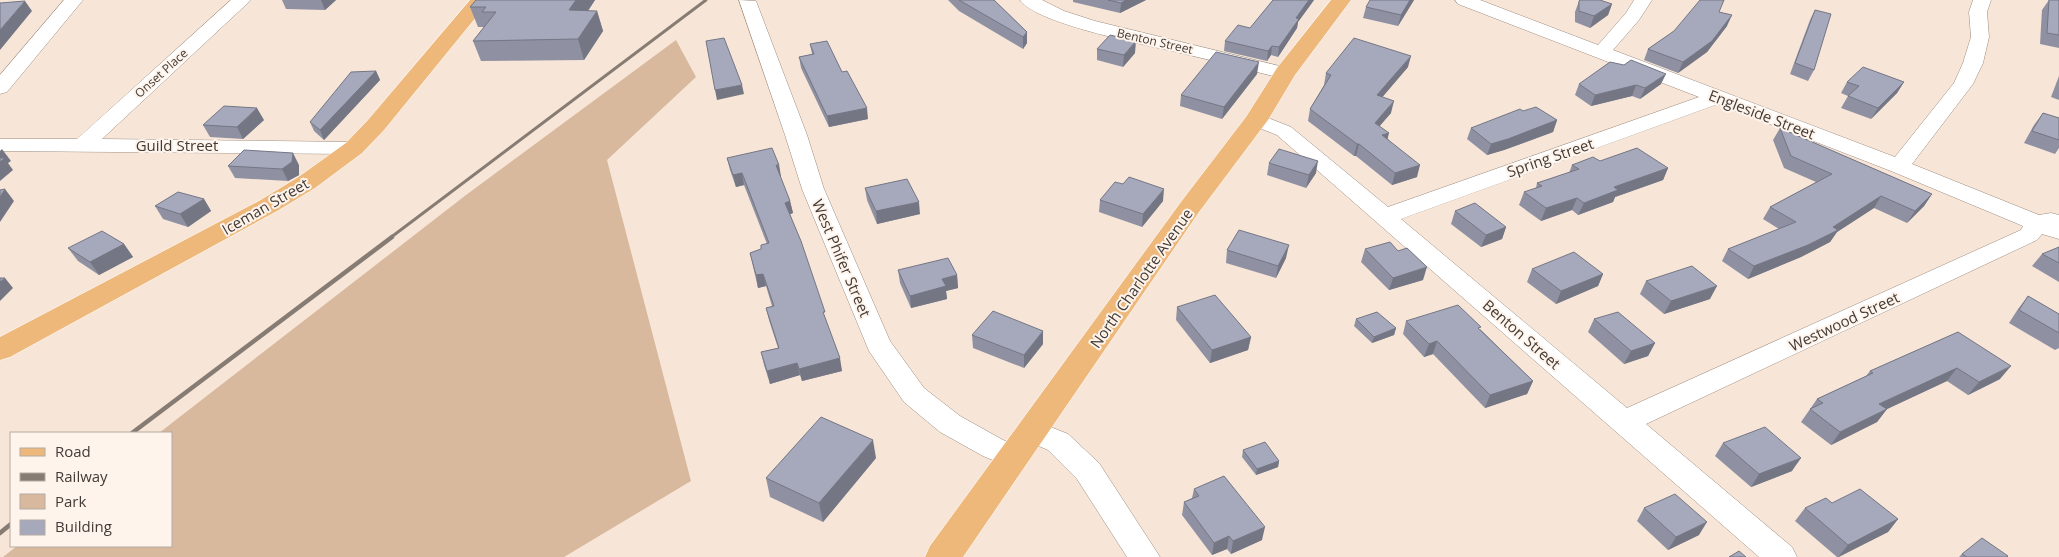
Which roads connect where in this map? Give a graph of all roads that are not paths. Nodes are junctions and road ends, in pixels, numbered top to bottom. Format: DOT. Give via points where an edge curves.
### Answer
graph roads {
  1 [pos="74,0"];
  2 [pos="242,0"];
  3 [pos="480,0"];
  4 [pos="1029,0"];
  5 [pos="1341,0"];
  6 [pos="1464,0"];
  7 [pos="1643,0"];
  8 [pos="1982,0"];
  9 [pos="747,1"];
  10 [pos="1602,53"];
  11 [pos="1285,73"];
  12 [pos="0,88"];
  13 [pos="1718,98"];
  14 [pos="1256,120"];
  15 [pos="0,145"];
  16 [pos="80,146"];
  17 [pos="354,148"];
  18 [pos="1899,166"];
  19 [pos="1383,217"];
  20 [pos="2052,224"];
  21 [pos="0,350"];
  22 [pos="1624,422"];
  23 [pos="1024,444"];
  24 [pos="943,557"];
  25 [pos="1144,557"];
  26 [pos="1781,557"];
  1 -- 12 [label="street"];
  2 -- 16 [label="street, Onset Place"];
  3 -- 17 [label="main road, Iceman Street"];
  4 -- 11 [label="street, Benton Street" via="1070,19 1110,31"];
  5 -- 11 [label="main road, North Charlotte Avenue"];
  6 -- 10 [label="street, Engleside Street"];
  7 -- 10 [label="street"];
  8 -- 18 [label="street" via="1978,12 1980,37 1963,84"];
  9 -- 23 [label="street, West Phifer Street" via="813,189 878,344 914,395 950,424 993,448"];
  10 -- 13 [label="street, Engleside Street"];
  11 -- 14 [label="main road, North Charlotte Avenue"];
  13 -- 18 [label="street, Engleside Street"];
  13 -- 19 [label="street, Spring Street"];
  14 -- 19 [label="street, Benton Street" via="1284,131"];
  14 -- 23 [label="main road, North Charlotte Avenue" via="1190,207"];
  15 -- 16 [label="street, Guild Street"];
  16 -- 17 [label="street, Guild Street"];
  17 -- 21 [label="main road, Iceman Street" via="268,206"];
  18 -- 20 [label="street, Engleside Street"];
  19 -- 22 [label="street, Benton Street"];
  20 -- 22 [label="street, Westwood Street"];
  22 -- 26 [label="street, Benton Street"];
  23 -- 24 [label="main road, North Charlotte Avenue"];
  23 -- 25 [label="street, West Phifer Street" via="1058,442 1088,471"];
}
